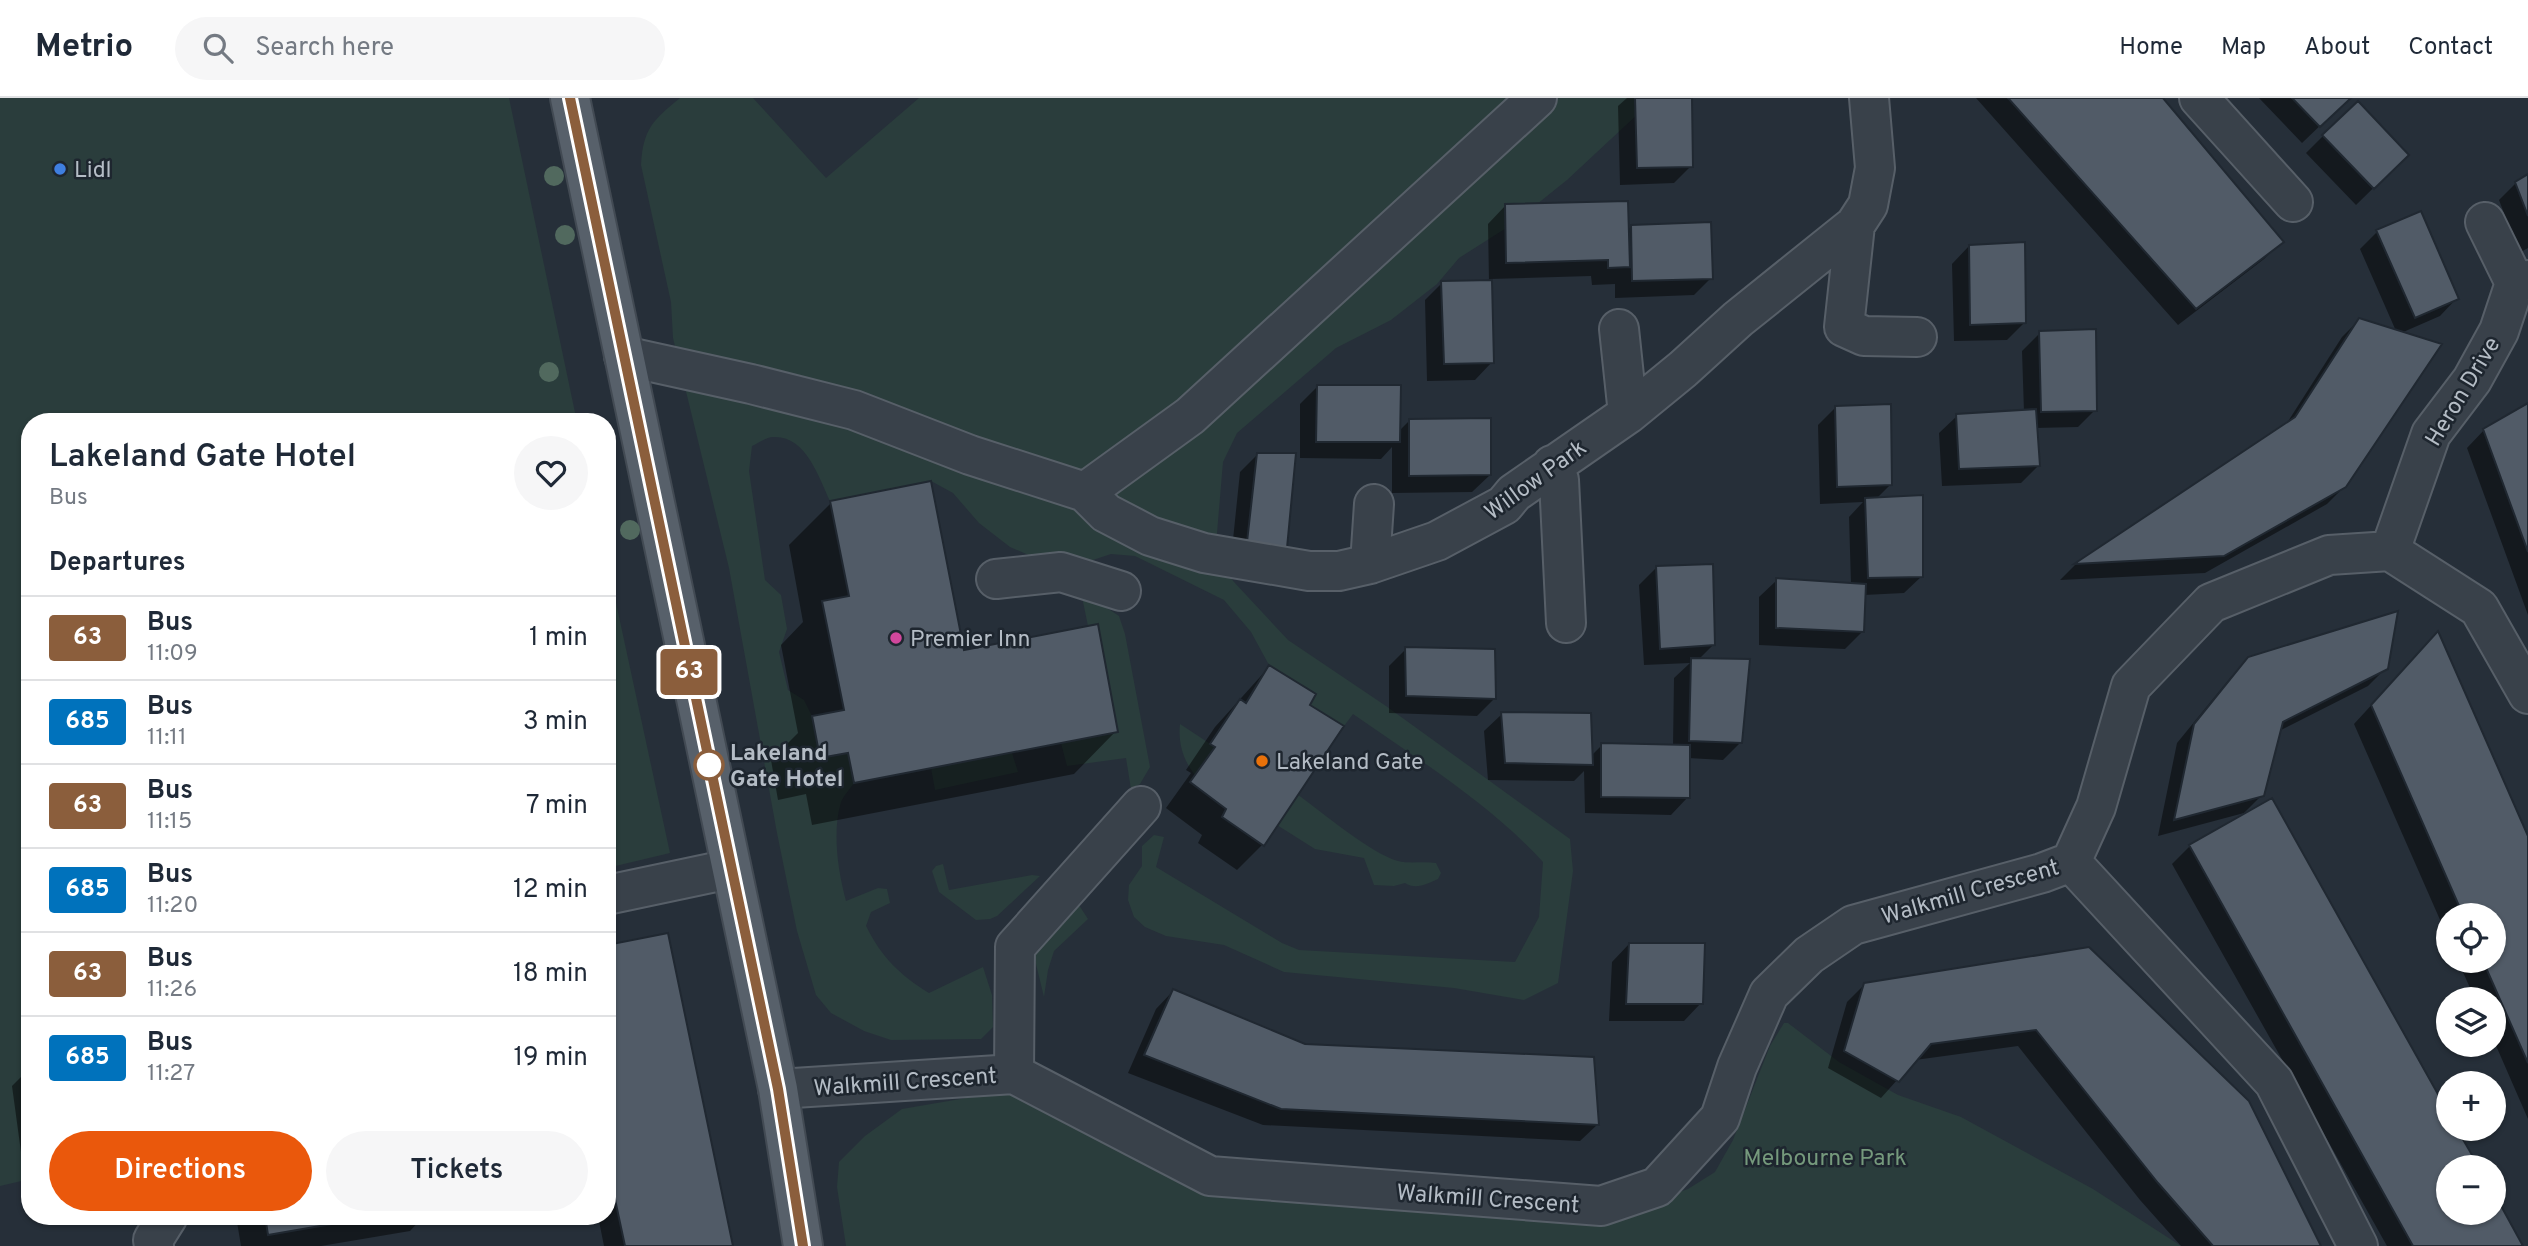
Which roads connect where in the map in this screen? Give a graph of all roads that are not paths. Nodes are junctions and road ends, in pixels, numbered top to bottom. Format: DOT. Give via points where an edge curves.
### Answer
graph roads {
  1 [pos="570,98"];
  2 [pos="1537,98"];
  3 [pos="1868,98"];
  4 [pos="2199,98"];
  5 [pos="2293,202"];
  6 [pos="2485,222"];
  7 [pos="1855,225"];
  8 [pos="2521,282"];
  9 [pos="1619,329"];
  10 [pos="1917,337"];
  11 [pos="624,356"];
  12 [pos="1628,414"];
  13 [pos="1552,465"];
  14 [pos="1085,492"];
  15 [pos="1374,504"];
  16 [pos="2390,551"];
  17 [pos="1370,564"];
  18 [pos="996,579"];
  19 [pos="1121,591"];
  20 [pos="1566,623"];
  21 [pos="2528,694"];
  22 [pos="1141,806"];
  23 [pos="2071,862"];
  24 [pos="730,869"];
  25 [pos="616,893"];
  26 [pos="1014,1074"];
  27 [pos="778,1089"];
  28 [pos="163,1225"];
  29 [pos="154,1246"];
  30 [pos="803,1246"];
  31 [pos="2358,1246"];
  1 -- 11 [label="main road"];
  2 -- 14 [label="street" via="1190,416"];
  3 -- 7 [label="street, Willow Park" via="1875,168 1868,205"];
  4 -- 5 [label="street"];
  6 -- 8 [label="street"];
  7 -- 10 [label="street, Willow Park" via="1844,327 1864,336"];
  7 -- 12 [label="street, Willow Park"];
  8 -- 16 [label="street, Heron Drive" via="2479,368 2431,434"];
  9 -- 12 [label="street"];
  11 -- 14 [label="street" via="854,410 970,455"];
  11 -- 24 [label="main road"];
  12 -- 13 [label="street, Willow Park"];
  13 -- 17 [label="street, Willow Park" via="1514,492 1504,505 1472,523 1437,541"];
  13 -- 20 [label="street" via="1559,480"];
  14 -- 17 [label="street, Willow Park" via="1105,513 1150,536 1204,553 1309,571"];
  15 -- 17 [label="street"];
  16 -- 21 [label="street" via="2479,608"];
  16 -- 23 [label="street, Walkmill Crescent" via="2329,555 2211,603 2131,686 2096,807"];
  18 -- 19 [label="street" via="1061,572"];
  22 -- 26 [label="street" via="1015,947"];
  23 -- 26 [label="street, Walkmill Crescent" via="1853,925 1810,955 1769,994 1720,1118 1657,1187 1601,1206 1210,1176"];
  23 -- 31 [label="street, Walkmill Crescent" via="2274,1082"];
  24 -- 25 [label="street"];
  24 -- 27 [label="main road"];
  26 -- 27 [label="street, Walkmill Crescent"];
  27 -- 30 [label="main road"];
  28 -- 29 [label="street"];
}
